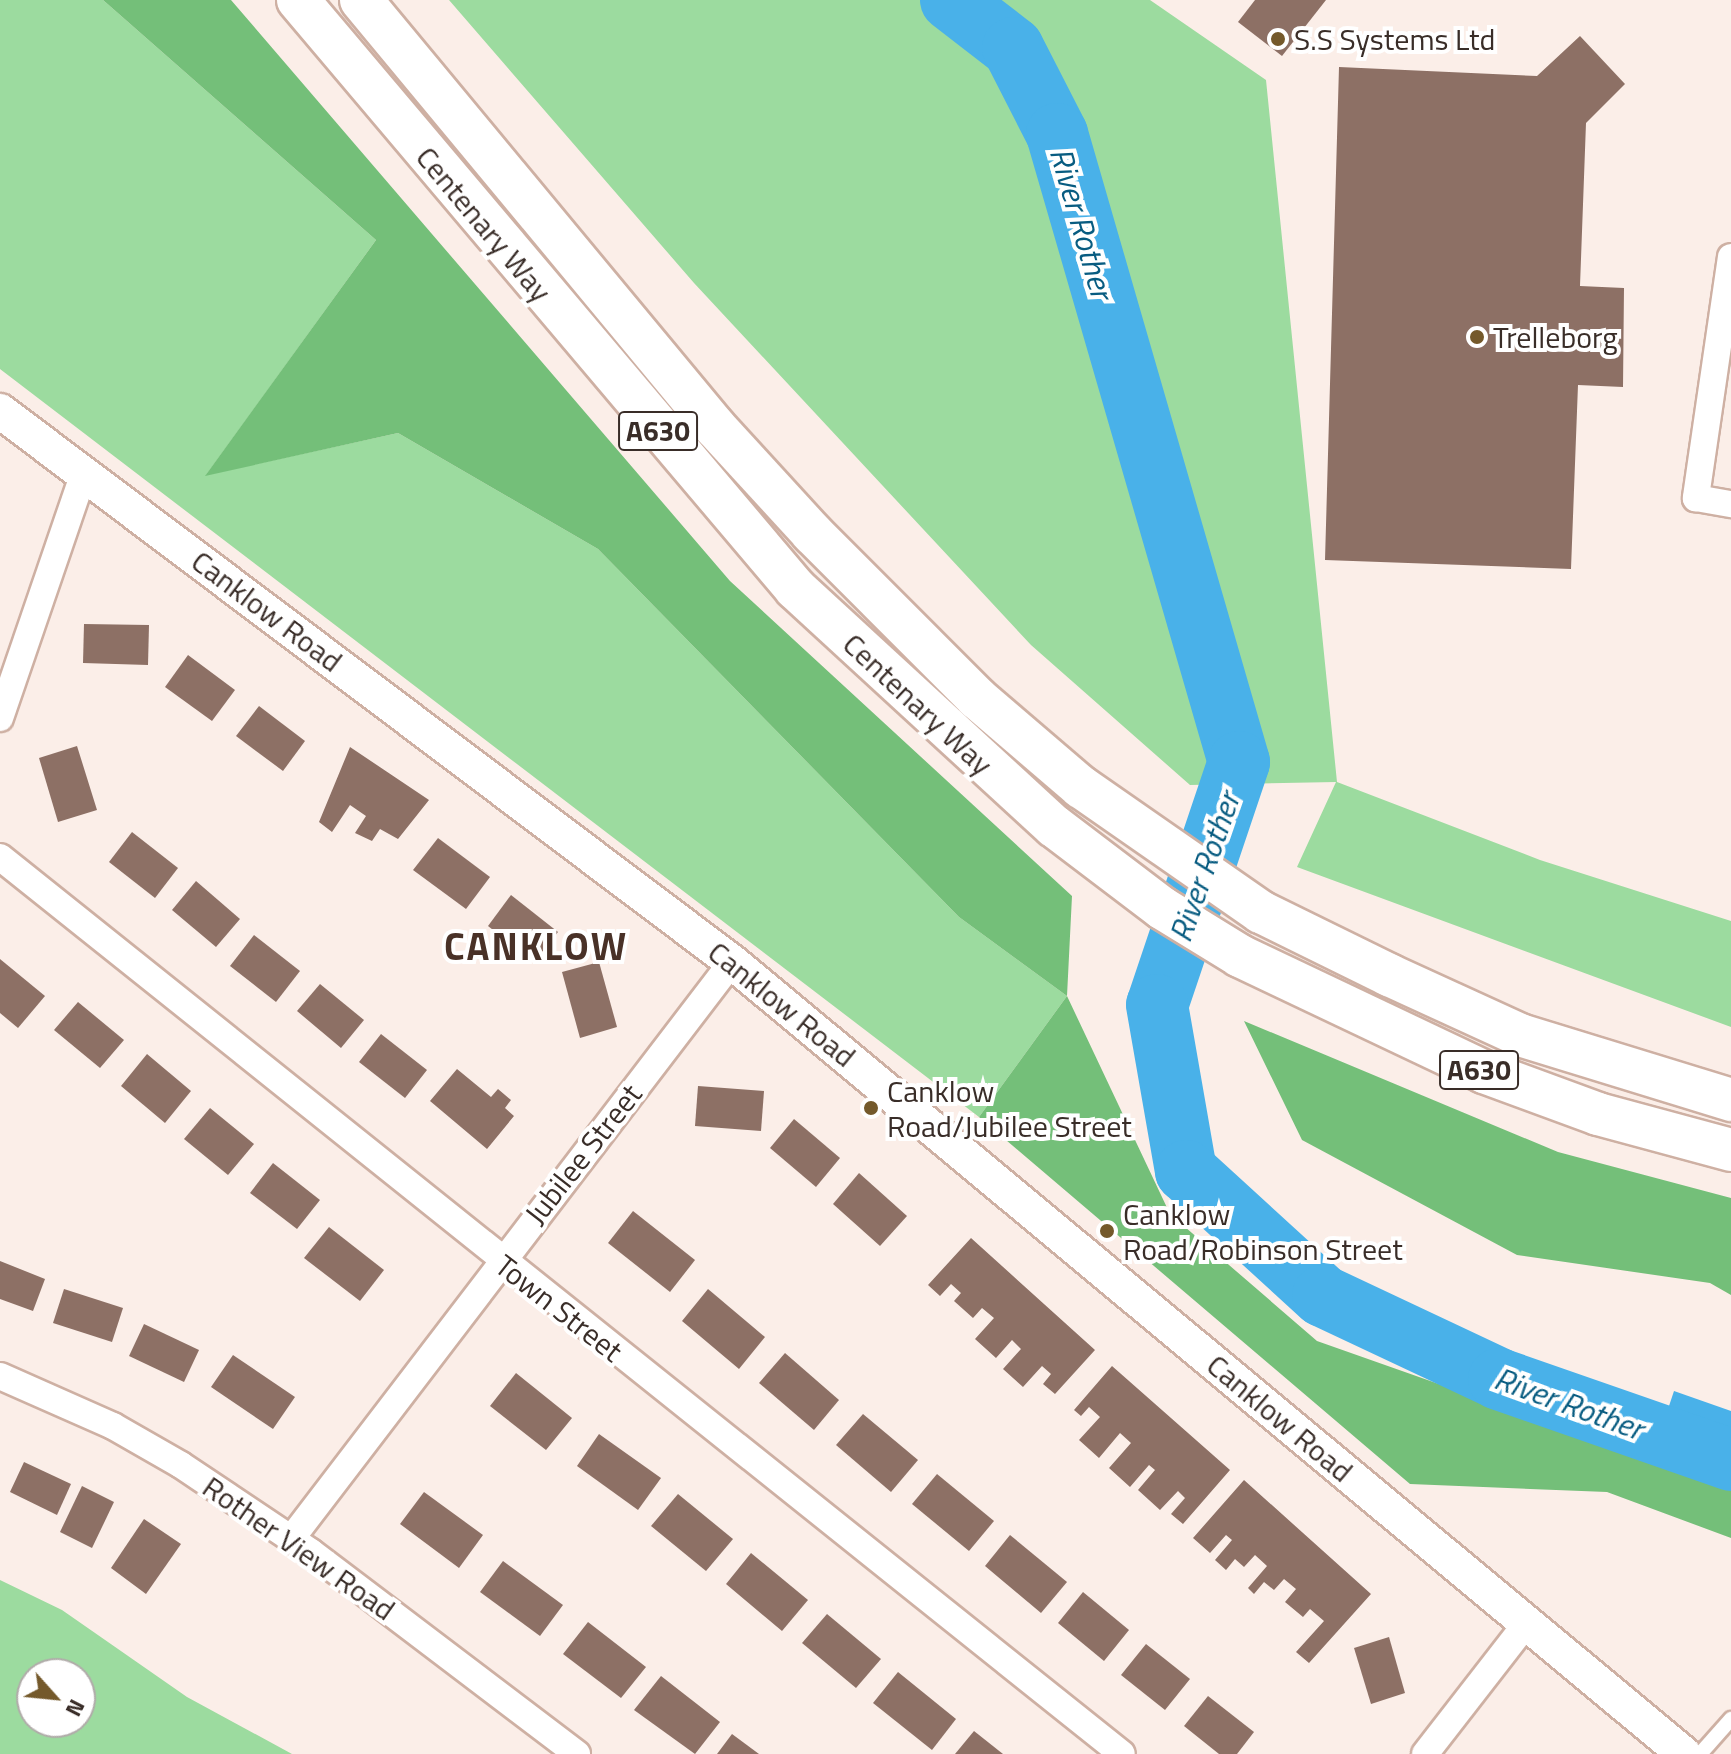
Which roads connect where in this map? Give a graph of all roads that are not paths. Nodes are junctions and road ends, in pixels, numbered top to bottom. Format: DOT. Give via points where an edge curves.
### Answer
graph roads {
  1 [pos="298,0"];
  2 [pos="361,0"];
  3 [pos="1731,257"];
  4 [pos="0,411"];
  5 [pos="84,473"];
  6 [pos="1731,504"];
  7 [pos="0,718"];
  8 [pos="0,857"];
  9 [pos="732,962"];
  10 [pos="1731,1100"];
  11 [pos="1731,1150"];
  12 [pos="500,1261"];
  13 [pos="0,1376"];
  14 [pos="291,1539"];
  15 [pos="1525,1625"];
  16 [pos="1731,1719"];
  17 [pos="577,1754"];
  18 [pos="1122,1754"];
  19 [pos="1425,1754"];
  20 [pos="1684,1754"];
  21 [pos="1700,1754"];
  1 -- 11 [label="main road, Centenary Way / A630" via="796,589 1054,826 1162,908 1240,956 1484,1072 1598,1114"];
  2 -- 10 [label="main road, Centenary Way / A630" via="715,427 977,698 1081,787 1261,912 1520,1035"];
  3 -- 6 [label="street" via="1696,498"];
  4 -- 5 [label="street, Canklow Road"];
  5 -- 7 [label="street"];
  5 -- 9 [label="street, Canklow Road"];
  8 -- 12 [label="street, Town Street"];
  9 -- 12 [label="street, Jubilee Street"];
  9 -- 15 [label="street, Canklow Road"];
  12 -- 14 [label="street, Jubilee Street"];
  12 -- 18 [label="street, Town Street"];
  13 -- 14 [label="street, Rother View Road" via="113,1426"];
  14 -- 17 [label="street, Rother View Road"];
  15 -- 19 [label="street"];
  15 -- 20 [label="street, Canklow Road"];
  16 -- 21 [label="lane"];
}
